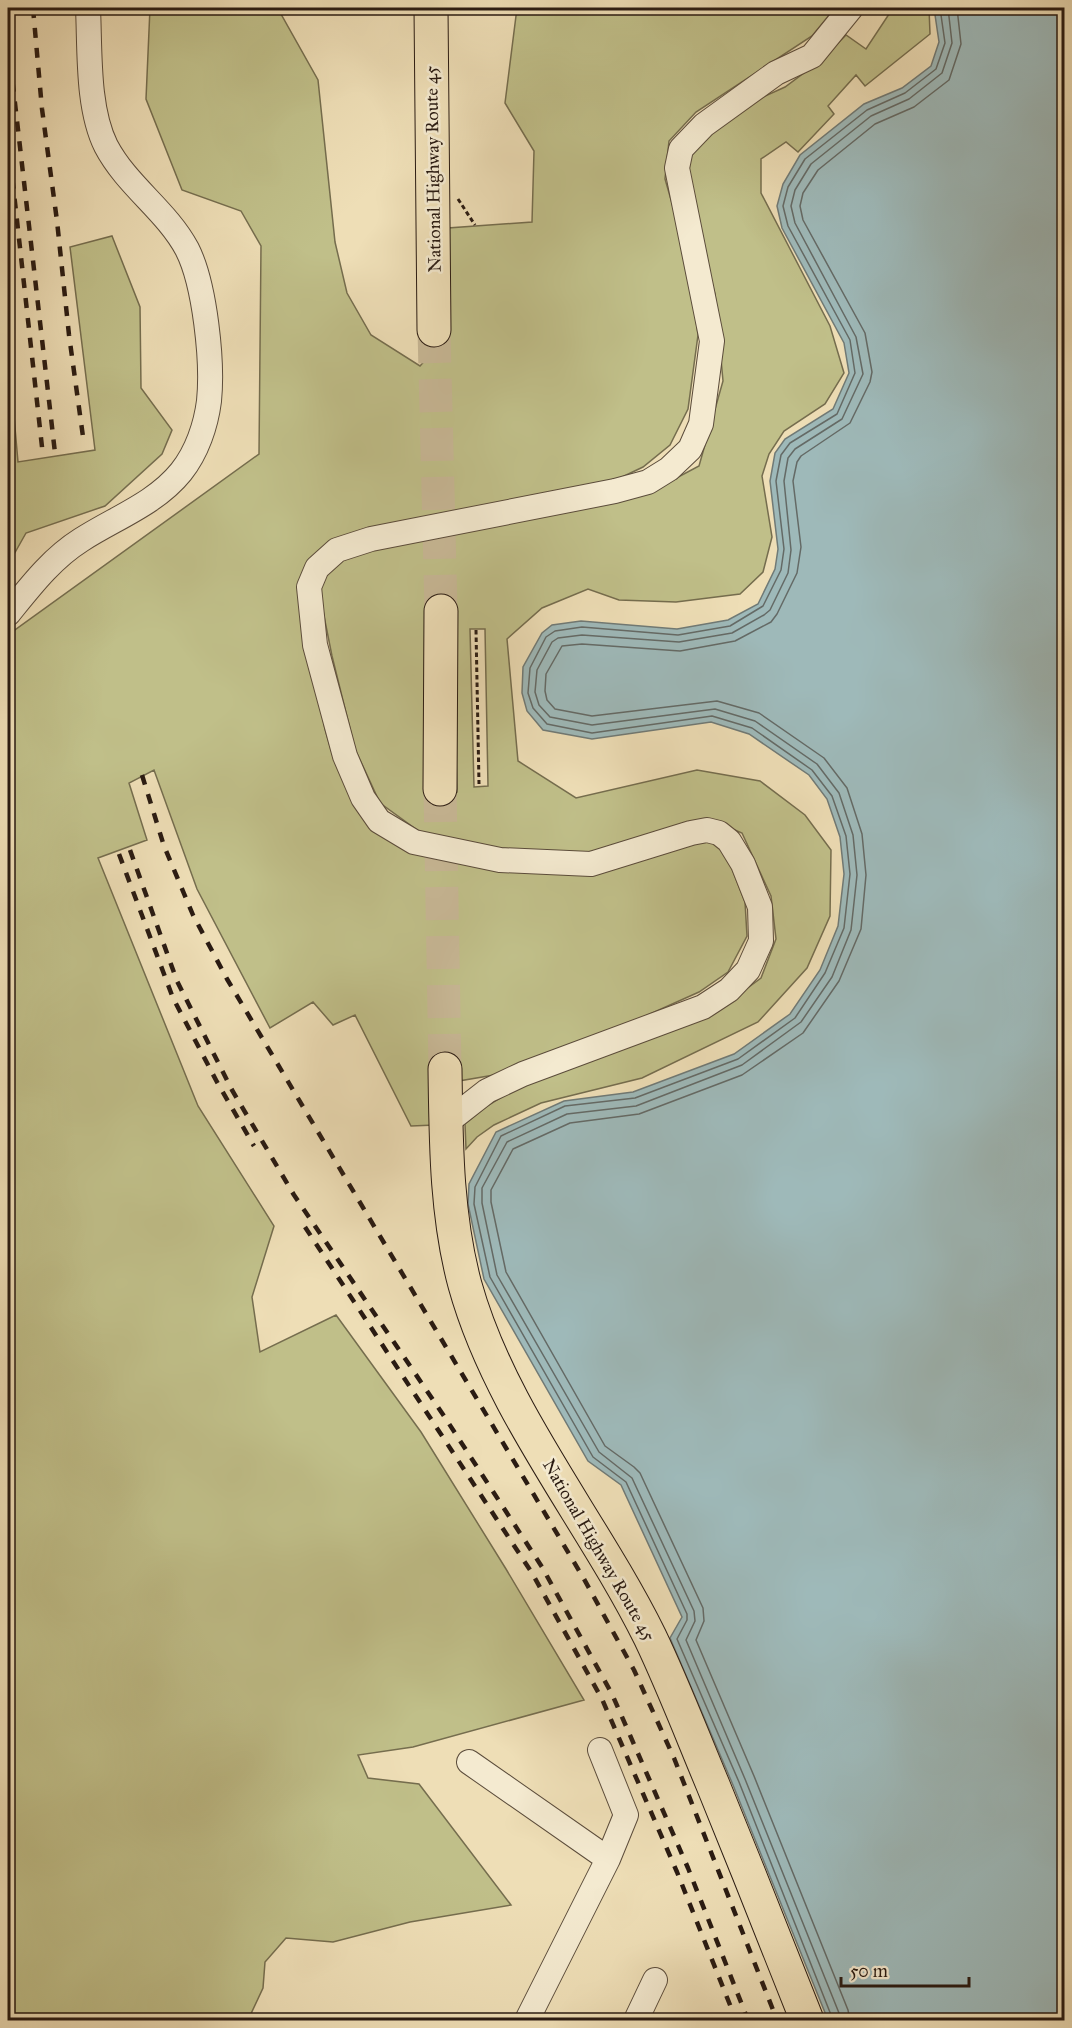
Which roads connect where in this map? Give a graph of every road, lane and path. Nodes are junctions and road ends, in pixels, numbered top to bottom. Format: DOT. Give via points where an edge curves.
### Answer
graph roads {
  1 [pos="88,8"];
  2 [pos="431,8"];
  3 [pos="851,8"];
  4 [pos="434,330"];
  5 [pos="441,611"];
  6 [pos="8,614"];
  7 [pos="476,630"];
  8 [pos="479,784"];
  9 [pos="441,789"];
  10 [pos="445,1069"];
  11 [pos="446,1123"];
  12 [pos="600,1750"];
  13 [pos="469,1762"];
  14 [pos="608,1859"];
  15 [pos="655,1980"];
  16 [pos="527,2020"];
  17 [pos="636,2020"];
  18 [pos="807,2020"];
  1 -- 6 [label="street" via="93,94 106,145 130,181 173,228 196,271 208,344 209,400 203,429 182,471 145,504 60,555"];
  2 -- 4 [label="highway, National Highway Route 45"];
  3 -- 11 [label="street" via="812,56 776,73 704,124 681,149 677,168 712,341 701,424 690,449 648,482 370,539 337,550 317,568 309,587 315,645 345,756 363,798 379,820 414,842 500,860 591,864 707,830 729,841 760,907 761,941 748,970 729,990 703,1006 523,1074 487,1091"];
  5 -- 9 [label="highway"];
  7 -- 8 [label="path"];
  10 -- 11 [label="highway, National Highway Route 45"];
  11 -- 18 [label="highway, National Highway Route 45" via="456,1248 478,1326 493,1363 634,1606 667,1672"];
  12 -- 14 [label="street" via="626,1815"];
  13 -- 14 [label="street"];
  14 -- 16 [label="street"];
  15 -- 17 [label="street"];
}
